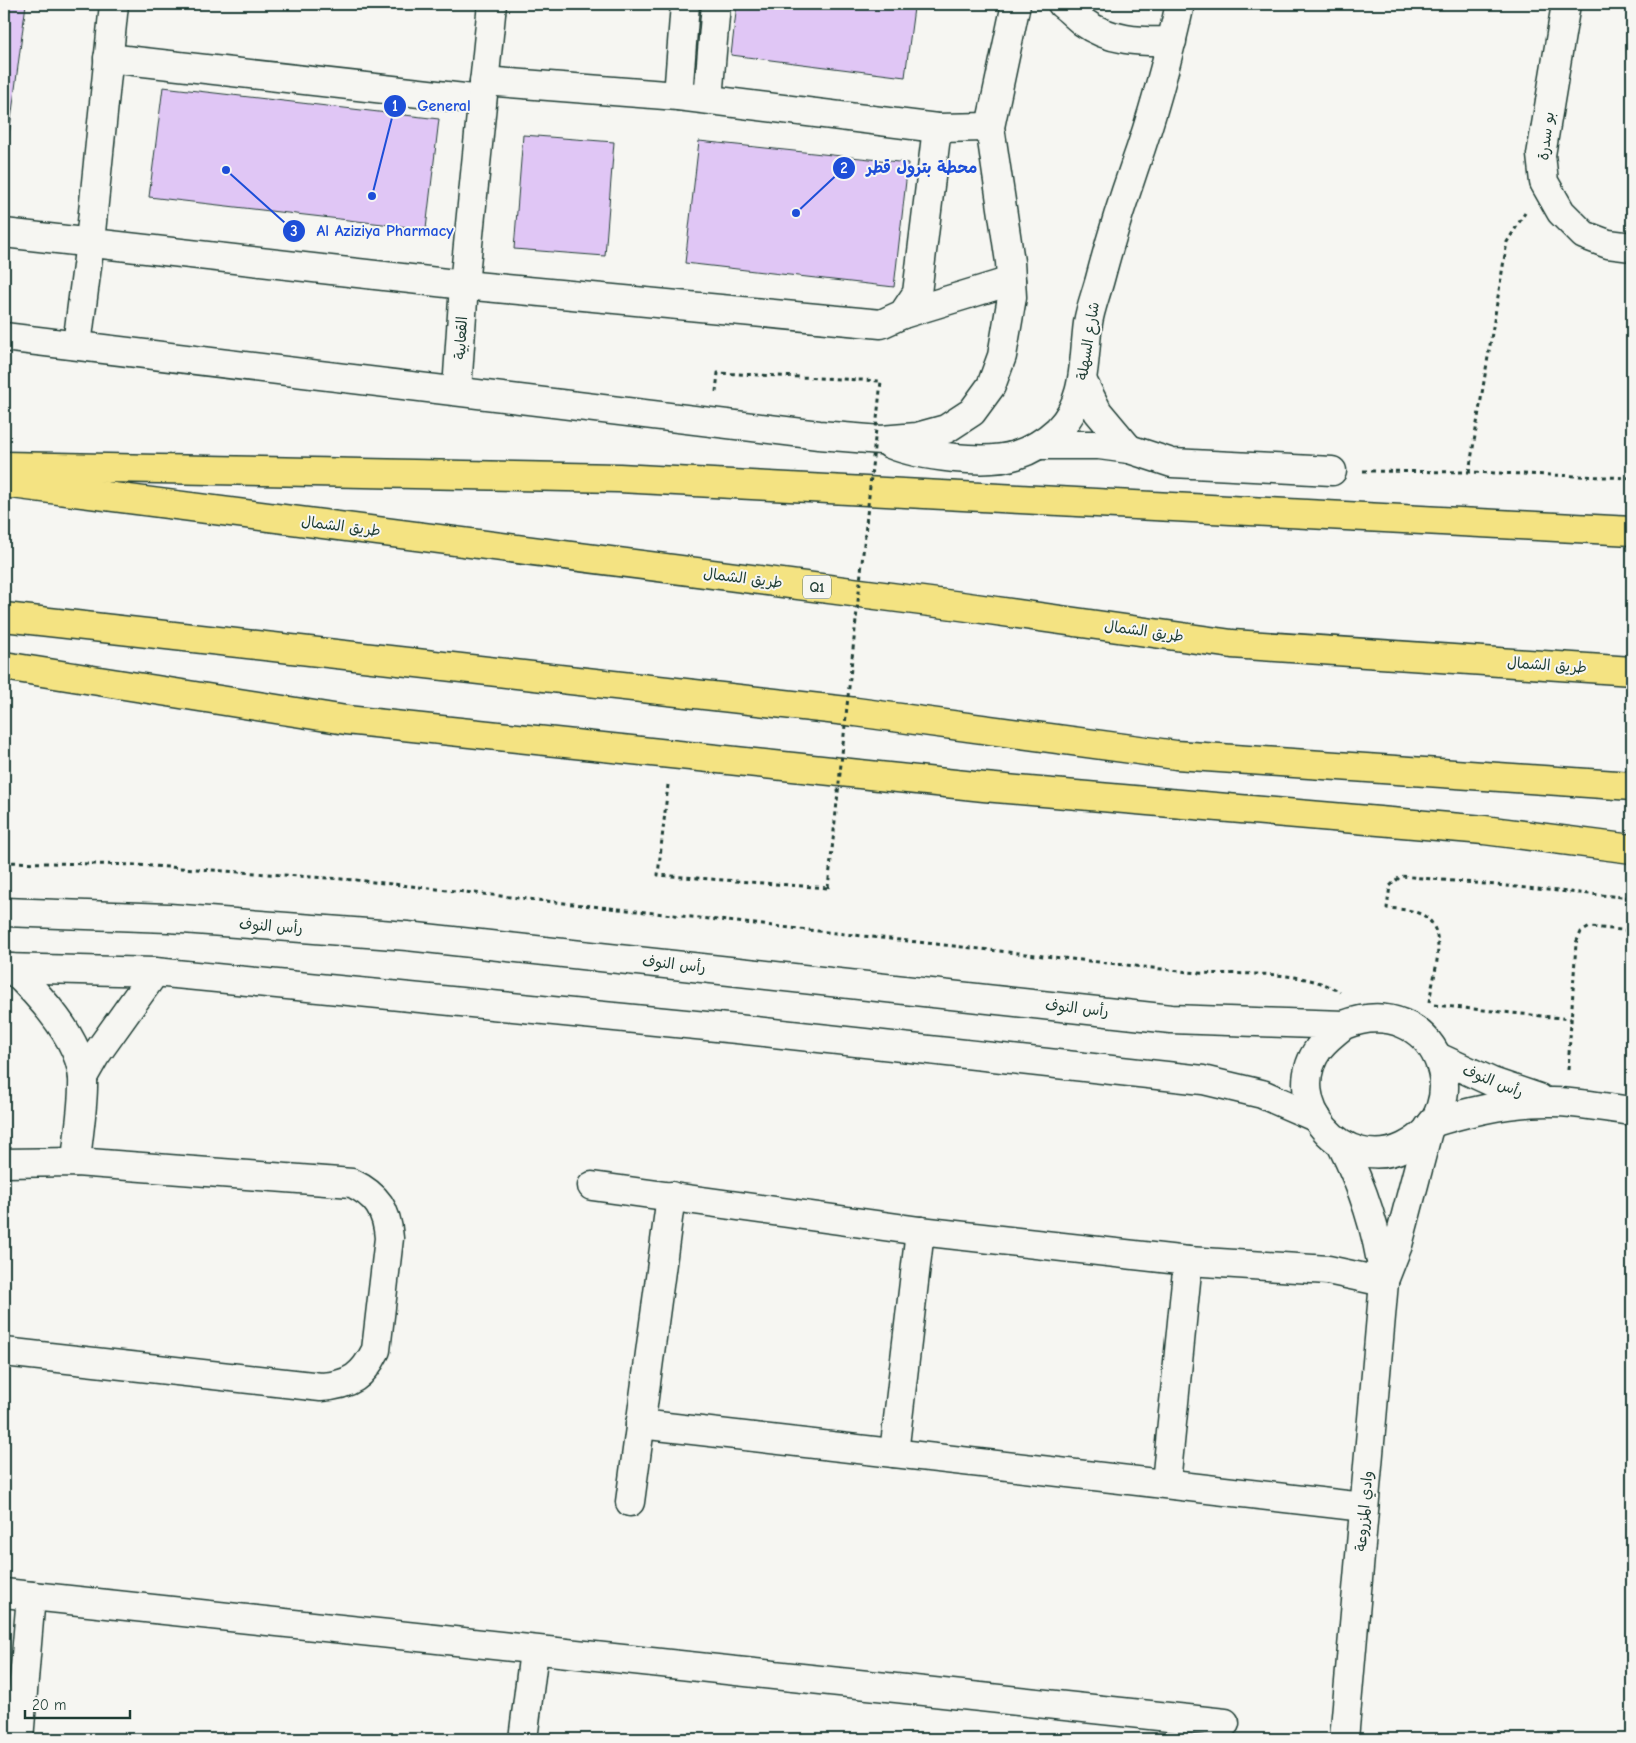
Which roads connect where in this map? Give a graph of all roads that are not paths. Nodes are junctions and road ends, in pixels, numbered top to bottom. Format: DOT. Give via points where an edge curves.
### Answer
graph roads {
  1 [pos="114,4"];
  2 [pos="492,4"];
  3 [pos="685,4"];
  4 [pos="716,4"];
  5 [pos="1016,4"];
  6 [pos="1062,4"];
  7 [pos="1180,4"];
  8 [pos="1566,4"];
  9 [pos="1172,41"];
  10 [pos="108,58"];
  11 [pos="483,91"];
  12 [pos="678,96"];
  13 [pos="708,99"];
  14 [pos="990,127"];
  15 [pos="936,128"];
  16 [pos="4,233"];
  17 [pos="90,242"];
  18 [pos="1632,247"];
  19 [pos="1011,281"];
  20 [pos="464,285"];
  21 [pos="903,314"];
  22 [pos="4,337"];
  23 [pos="77,345"];
  24 [pos="1083,382"];
  25 [pos="457,390"];
  26 [pos="882,440"];
  27 [pos="1039,445"];
  28 [pos="1128,449"];
  29 [pos="4,466"];
  30 [pos="1332,471"];
  31 [pos="4,483"];
  32 [pos="1632,531"];
  33 [pos="4,618"];
  34 [pos="4,666"];
  35 [pos="1632,671"];
  36 [pos="1632,786"];
  37 [pos="1632,849"];
  38 [pos="4,912"];
  39 [pos="7,968"];
  40 [pos="155,972"];
  41 [pos="1356,1021"];
  42 [pos="1438,1057"];
  43 [pos="83,1077"];
  44 [pos="1558,1102"];
  45 [pos="1632,1111"];
  46 [pos="1317,1118"];
  47 [pos="1430,1125"];
  48 [pos="1341,1144"];
  49 [pos="76,1162"];
  50 [pos="4,1163"];
  51 [pos="592,1186"];
  52 [pos="671,1196"];
  53 [pos="920,1231"];
  54 [pos="1188,1261"];
  55 [pos="1384,1282"];
  56 [pos="4,1352"];
  57 [pos="640,1424"];
  58 [pos="894,1453"];
  59 [pos="1166,1484"];
  60 [pos="630,1502"];
  61 [pos="1364,1507"];
  62 [pos="4,1593"];
  63 [pos="30,1596"];
  64 [pos="534,1651"];
  65 [pos="1224,1723"];
  66 [pos="19,1739"];
  67 [pos="523,1739"];
  68 [pos="1344,1739"];
  1 -- 10 [label="street"];
  2 -- 11 [label="street, القعابية"];
  3 -- 12 [label="street"];
  4 -- 13 [label="street"];
  5 -- 14 [label="street"];
  6 -- 9 [label="street" via="1084,22 1118,38 1142,42"];
  7 -- 9 [label="street, شارع السهلة"];
  8 -- 18 [label="street, بو سدرة" via="1541,155 1544,182 1561,212 1584,235 1608,244"];
  9 -- 24 [label="street, شارع السهلة" via="1118,212 1088,322"];
  10 -- 11 [label="street"];
  10 -- 17 [label="street"];
  11 -- 12 [label="street"];
  11 -- 20 [label="street, القعابية"];
  12 -- 13 [label="street"];
  13 -- 15 [label="street"];
  14 -- 15 [label="street"];
  14 -- 19 [label="street"];
  15 -- 21 [label="street" via="920,281 917,293"];
  16 -- 17 [label="street"];
  17 -- 20 [label="street"];
  17 -- 23 [label="street"];
  19 -- 21 [label="street"];
  19 -- 26 [label="street" via="1012,297 1002,356 991,386 972,412 946,429 917,437"];
  20 -- 21 [label="street" via="868,325 887,322"];
  20 -- 25 [label="street, القعابية"];
  22 -- 23 [label="street"];
  23 -- 25 [label="street"];
  24 -- 27 [label="street, شارع السهلة" via="1074,407"];
  24 -- 28 [label="street" via="1098,412"];
  25 -- 26 [label="street"];
  26 -- 27 [label="street, شارع السهلة" via="914,452 989,459 1015,456"];
  27 -- 28 [label="street" via="1099,445"];
  28 -- 30 [label="street" via="1172,463"];
  29 -- 32 [label="highway" via="619,478"];
  31 -- 35 [label="highway, طريق الشمال / Q1" via="1232,644"];
  33 -- 36 [label="highway" via="856,712 1176,755"];
  34 -- 37 [label="highway" via="346,720 984,787 1484,830"];
  38 -- 41 [label="street, رأس النوف" via="169,918 407,936 1171,1019"];
  39 -- 40 [label="street"];
  39 -- 43 [label="street" via="41,999 66,1034"];
  40 -- 43 [label="street"];
  40 -- 46 [label="street" via="737,1029 1203,1080 1262,1094"];
  41 -- 42 [label="street" via="1392,1019 1415,1029"];
  41 -- 46 [label="street" via="1330,1036 1318,1050 1311,1066 1309,1093"];
  42 -- 44 [label="street, رأس النوف" via="1492,1082"];
  42 -- 47 [label="street" via="1444,1084 1443,1098"];
  43 -- 49 [label="street"];
  44 -- 45 [label="street, رأس النوف"];
  44 -- 47 [label="street, رأس النوف" via="1490,1107"];
  46 -- 48 [label="street"];
  47 -- 48 [label="street" via="1417,1139 1388,1152 1356,1150"];
  47 -- 55 [label="street, وادي المزروعة" via="1398,1245"];
  48 -- 55 [label="street, وادي المزروعة" via="1358,1176 1370,1210 1380,1246"];
  49 -- 50 [label="street"];
  49 -- 56 [label="street" via="335,1180 352,1182 368,1191 381,1204 388,1220 389,1238 376,1350 368,1366 355,1378 339,1386 320,1387"];
  51 -- 52 [label="street"];
  52 -- 53 [label="street"];
  52 -- 57 [label="street"];
  53 -- 54 [label="street"];
  53 -- 58 [label="street"];
  54 -- 55 [label="street" via="1328,1270"];
  54 -- 59 [label="street"];
  55 -- 61 [label="street, وادي المزروعة"];
  57 -- 58 [label="street"];
  57 -- 60 [label="street"];
  58 -- 59 [label="street"];
  59 -- 61 [label="street"];
  61 -- 68 [label="street, وادي المزروعة"];
  62 -- 63 [label="street"];
  63 -- 64 [label="street"];
  63 -- 66 [label="street"];
  64 -- 65 [label="street"];
  64 -- 67 [label="street"];
}
